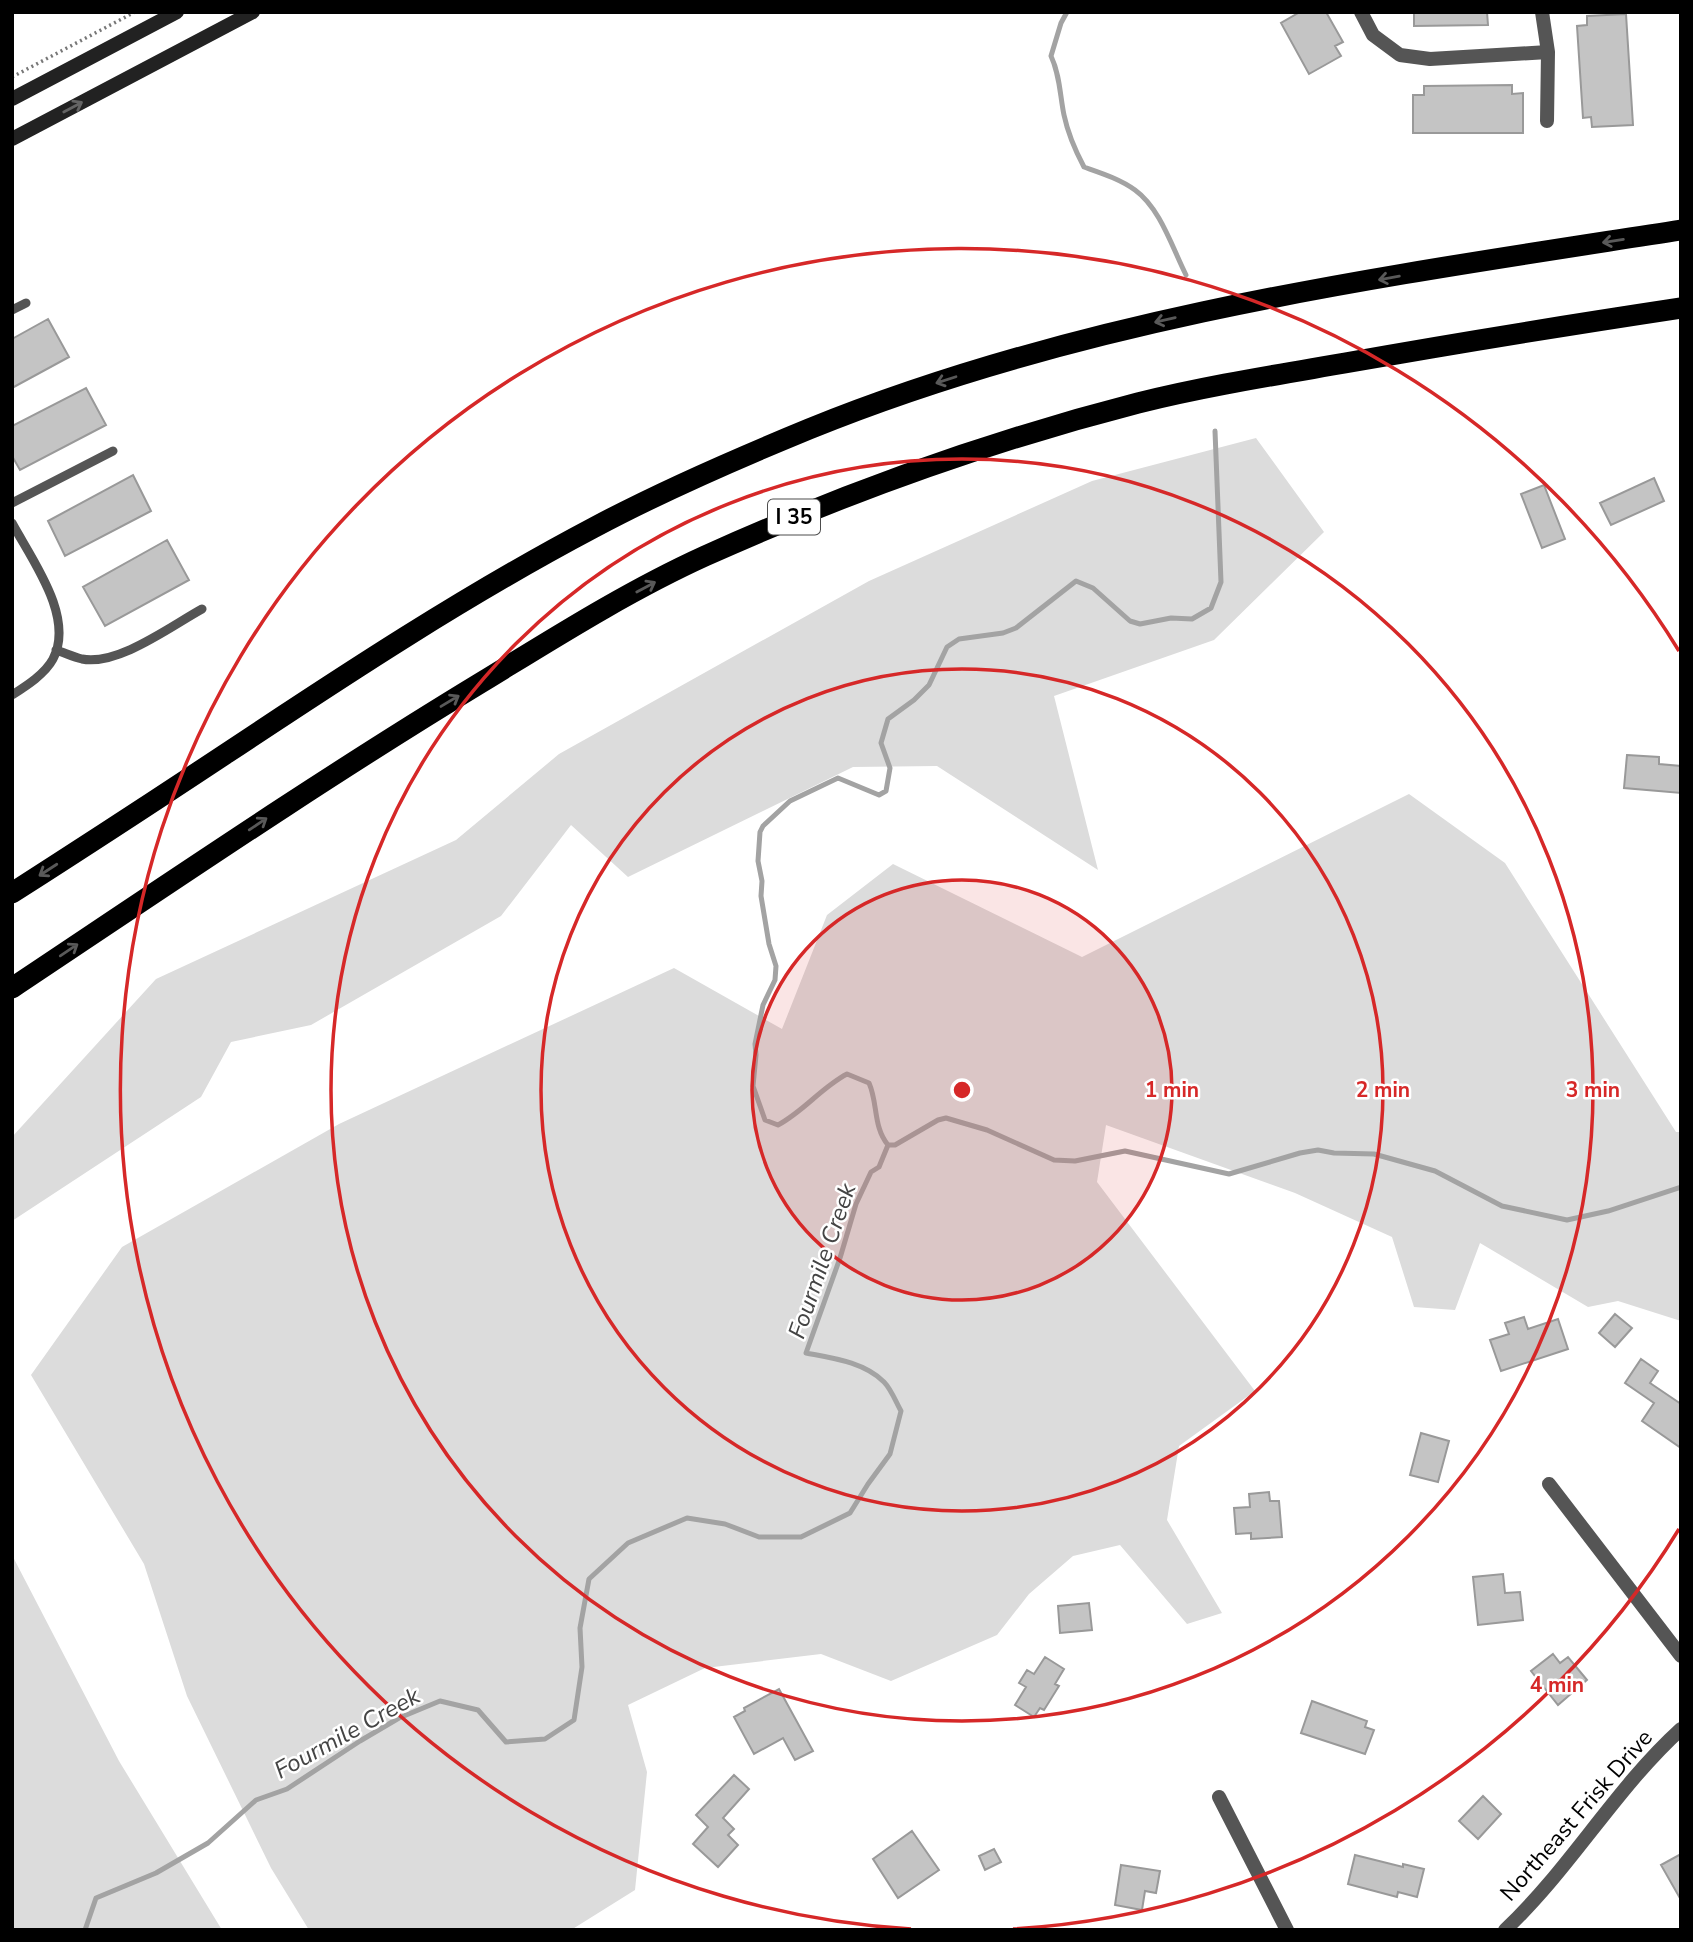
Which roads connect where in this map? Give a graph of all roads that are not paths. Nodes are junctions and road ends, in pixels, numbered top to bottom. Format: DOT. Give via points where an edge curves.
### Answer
graph roads {
  1 [pos="177,12"];
  2 [pos="253,12"];
  3 [pos="1361,12"];
  4 [pos="1542,12"];
  5 [pos="1548,52"];
  6 [pos="12,99"];
  7 [pos="1547,121"];
  8 [pos="12,139"];
  9 [pos="1681,230"];
  10 [pos="26,303"];
  11 [pos="1681,308"];
  12 [pos="12,310"];
  13 [pos="113,451"];
  14 [pos="12,503"];
  15 [pos="12,523"];
  16 [pos="202,609"];
  17 [pos="56,650"];
  18 [pos="12,695"];
  19 [pos="12,893"];
  20 [pos="12,988"];
  21 [pos="1549,1484"];
  22 [pos="1681,1656"];
  23 [pos="1681,1729"];
  24 [pos="1219,1797"];
  25 [pos="1287,1930"];
  26 [pos="1505,1930"];
  1 -- 6 [label="main road"];
  8 -- 2 [label="main road, one-way"];
  3 -- 5 [label="street" via="1373,35 1400,55 1430,59"];
  4 -- 5 [label="street"];
  5 -- 7 [label="street"];
  9 -- 19 [label="highway, one-way" via="1228,306 1000,362 810,428 594,527 459,603"];
  10 -- 12 [label="lane"];
  20 -- 11 [label="highway, I 35, one-way" via="415,722 620,601 700,558 800,514 913,471 1140,403 1434,347"];
  13 -- 14 [label="lane"];
  15 -- 17 [label="lane" via="55,606 60,622"];
  16 -- 17 [label="lane" via="122,654 83,659"];
  17 -- 18 [label="lane" via="52,662"];
  21 -- 22 [label="street"];
  23 -- 26 [label="street, Northeast Frisk Drive"];
  24 -- 25 [label="street"];
}
